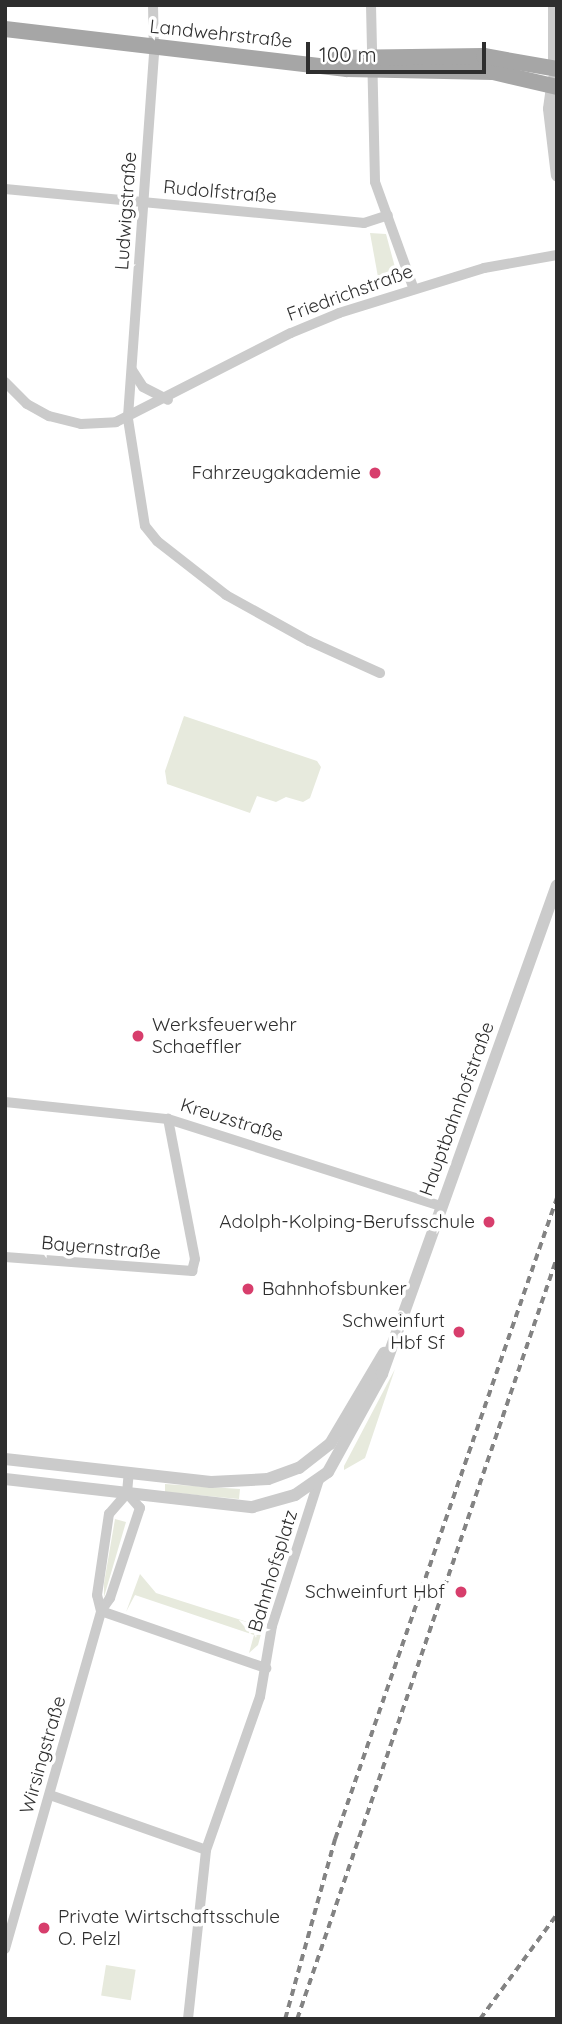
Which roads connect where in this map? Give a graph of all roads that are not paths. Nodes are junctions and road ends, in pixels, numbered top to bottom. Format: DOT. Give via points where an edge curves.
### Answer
graph roads {
  1 [pos="153,5"];
  2 [pos="371,5"];
  3 [pos="553,5"];
  4 [pos="5,20"];
  5 [pos="5,29"];
  6 [pos="154,42"];
  7 [pos="373,64"];
  8 [pos="555,68"];
  9 [pos="555,89"];
  10 [pos="557,176"];
  11 [pos="5,188"];
  12 [pos="144,203"];
  13 [pos="388,215"];
  14 [pos="557,255"];
  15 [pos="413,287"];
  16 [pos="132,370"];
  17 [pos="5,382"];
  18 [pos="168,400"];
  19 [pos="128,419"];
  20 [pos="380,673"];
  21 [pos="557,885"];
  22 [pos="5,1102"];
  23 [pos="168,1119"];
  24 [pos="442,1206"];
  25 [pos="5,1257"];
  26 [pos="390,1344"];
  27 [pos="5,1459"];
  28 [pos="129,1472"];
  29 [pos="5,1479"];
  30 [pos="319,1480"];
  31 [pos="127,1493"];
  32 [pos="102,1611"];
  33 [pos="266,1668"];
  34 [pos="50,1795"];
  35 [pos="206,1850"];
  36 [pos="5,1949"];
  37 [pos="188,2019"];
  1 -- 6 [label="street, Ludwigstraße"];
  2 -- 7 [label="street"];
  3 -- 8 [label="street"];
  4 -- 6 [label="main road, Landwehrstraße"];
  5 -- 6 [label="main road, Landwehrstraße"];
  6 -- 7 [label="main road, Landwehrstraße"];
  6 -- 12 [label="street, Ludwigstraße"];
  7 -- 8 [label="main road, Landwehrstraße" via="484,55"];
  7 -- 9 [label="main road, Landwehrstraße" via="511,74"];
  7 -- 13 [label="street" via="376,182"];
  8 -- 9 [label="street"];
  9 -- 10 [label="street" via="548,109"];
  11 -- 12 [label="street, Rudolfstraße"];
  12 -- 13 [label="street, Rudolfstraße" via="364,223"];
  12 -- 16 [label="street, Ludwigstraße"];
  13 -- 15 [label="street"];
  14 -- 15 [label="street, Friedrichstraße"];
  15 -- 18 [label="street, Friedrichstraße" via="290,333"];
  16 -- 18 [label="street" via="143,387"];
  16 -- 19 [label="street, Ludwigstraße"];
  17 -- 19 [label="street, Friedrichstraße" via="27,404 62,421 102,425"];
  18 -- 19 [label="street, Friedrichstraße"];
  19 -- 20 [label="street, Ludwigstraße" via="145,526 157,541 261,616"];
  21 -- 24 [label="street, Hauptbahnhofstraße"];
  22 -- 23 [label="street, Kreuzstraße"];
  23 -- 24 [label="street, Kreuzstraße"];
  23 -- 25 [label="street, Bayernstraße" via="195,1259 192,1271"];
  24 -- 26 [label="street, Hauptbahnhofstraße"];
  26 -- 28 [label="street, Hauptbahnhofstraße" via="337,1435 299,1468 268,1479 231,1483"];
  26 -- 30 [label="street, Hauptbahnhofstraße" via="382,1374 354,1432"];
  27 -- 28 [label="street, Hauptbahnhofstraße"];
  28 -- 31 [label="street"];
  29 -- 31 [label="street, Hauptbahnhofstraße"];
  30 -- 31 [label="street, Hauptbahnhofstraße" via="280,1501 252,1507"];
  30 -- 33 [label="street, Bahnhofsplatz" via="274,1619"];
  31 -- 32 [label="street" via="109,1514 97,1595"];
  31 -- 32 [label="street" via="140,1508"];
  32 -- 33 [label="street"];
  32 -- 34 [label="street, Wirsingstraße"];
  33 -- 35 [label="street, Bahnhofsplatz"];
  34 -- 35 [label="street"];
  34 -- 36 [label="street, Wirsingstraße"];
  35 -- 37 [label="street, Bahnhofsplatz"];
}
